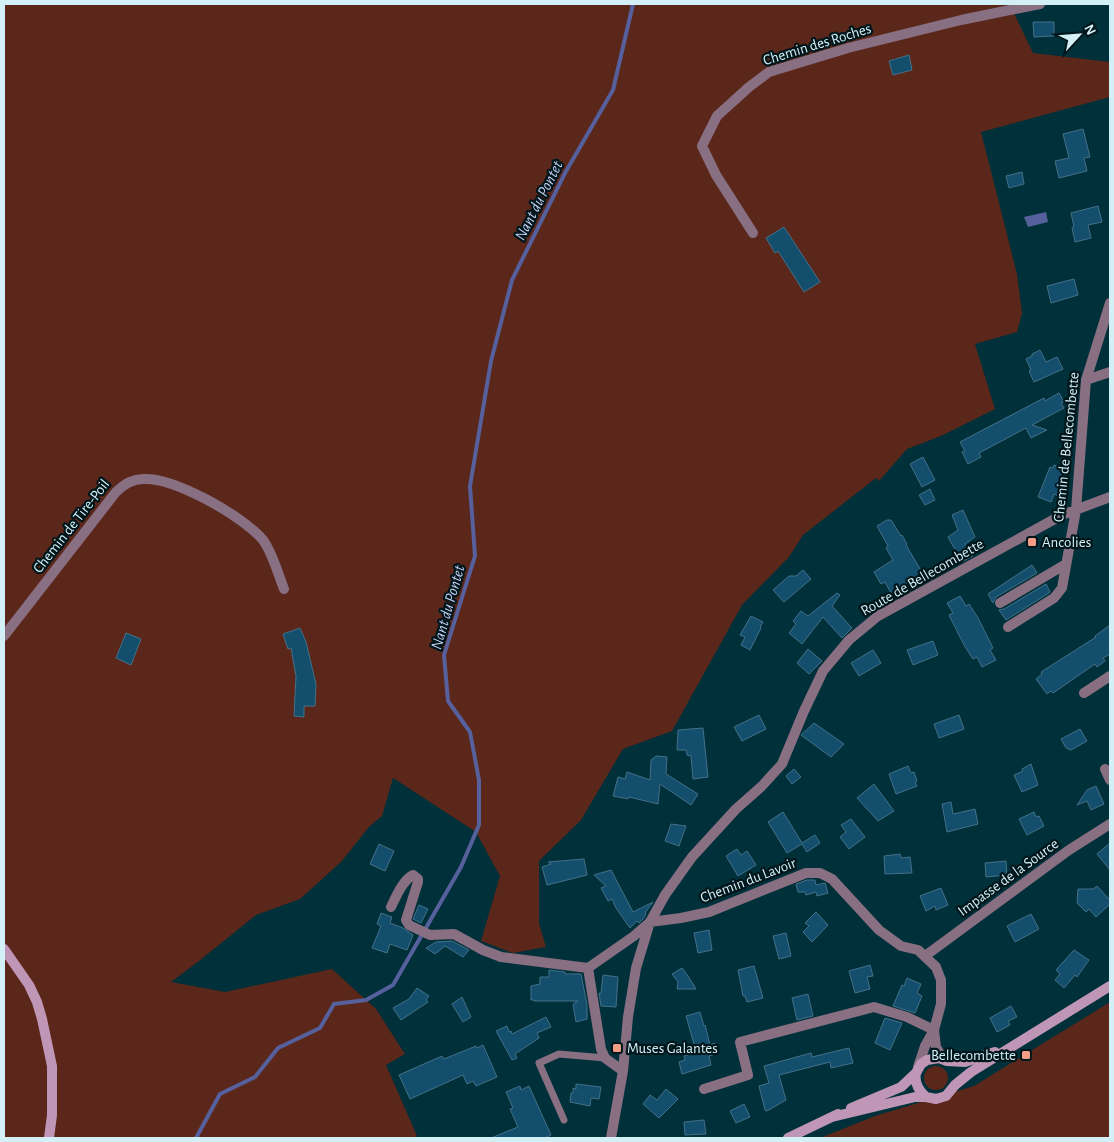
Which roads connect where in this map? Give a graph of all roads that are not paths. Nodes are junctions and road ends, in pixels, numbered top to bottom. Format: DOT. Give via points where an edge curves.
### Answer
graph roads {
  1 [pos="1040,4"];
  2 [pos="753,233"];
  3 [pos="1110,303"];
  4 [pos="1110,372"];
  5 [pos="1086,380"];
  6 [pos="1110,496"];
  7 [pos="1076,510"];
  8 [pos="1066,564"];
  9 [pos="284,589"];
  10 [pos="1000,603"];
  11 [pos="1008,627"];
  12 [pos="4,636"];
  13 [pos="1110,676"];
  14 [pos="1084,692"];
  15 [pos="1105,769"];
  16 [pos="1110,780"];
  17 [pos="1110,824"];
  18 [pos="391,907"];
  19 [pos="650,922"];
  20 [pos="4,949"];
  21 [pos="924,956"];
  22 [pos="588,968"];
  23 [pos="1110,986"];
  24 [pos="934,1030"];
  25 [pos="1010,1047"];
  26 [pos="605,1058"];
  27 [pos="945,1060"];
  28 [pos="917,1070"];
  29 [pos="623,1071"];
  30 [pos="955,1085"];
  31 [pos="704,1089"];
  32 [pos="926,1097"];
  33 [pos="832,1116"];
  34 [pos="564,1120"];
  35 [pos="49,1138"];
  36 [pos="611,1138"];
  37 [pos="788,1138"];
  1 -- 2 [label="street, Chemin des Roches" via="848,48 769,72 749,87 717,116 702,146 716,175"];
  3 -- 5 [label="street, Chemin de Bellecombette"];
  4 -- 5 [label="street"];
  5 -- 7 [label="street, Chemin de Bellecombette"];
  6 -- 7 [label="street, Route de Bellecombette"];
  7 -- 8 [label="street, Chemin de Bellecombette"];
  7 -- 19 [label="street, Route de Bellecombette" via="878,616 849,640 823,671 782,764 692,857"];
  8 -- 10 [label="street"];
  8 -- 11 [label="street, Chemin de Bellecombette" via="1062,588 1054,598"];
  9 -- 12 [label="street, Chemin de Tire-Poil" via="264,541 243,521 170,483 142,479 124,484 116,492"];
  13 -- 14 [label="street"];
  15 -- 16 [label="street"];
  17 -- 21 [label="street, Impasse de la Source"];
  18 -- 22 [label="street" via="400,889 410,877 416,876 418,882 406,920 409,925 430,935 454,934 501,957"];
  19 -- 21 [label="street, Chemin du Lavoir" via="709,912 806,873 820,873 832,879 879,930 901,946 918,950"];
  19 -- 22 [label="street, Route de Bellecombette"];
  19 -- 29 [label="street, Route de Bellecombette" via="636,968"];
  20 -- 35 [label="main road" via="29,985 42,1019 52,1066"];
  21 -- 24 [label="street, Chemin du Lavoir" via="936,967 941,980 941,1004"];
  22 -- 26 [label="street" via="600,1049"];
  23 -- 25 [label="main road"];
  24 -- 27 [label="street, Chemin du Lavoir" via="936,1047"];
  24 -- 28 [label="street, Chemin du Lavoir"];
  24 -- 31 [label="street" via="874,1007 740,1042 748,1076"];
  25 -- 27 [label="main road" via="965,1062"];
  25 -- 30 [label="main road"];
  26 -- 29 [label="street"];
  26 -- 34 [label="lane" via="559,1054 539,1063"];
  27 -- 28 [label="main road" via="931,1058"];
  27 -- 30 [label="main road" via="956,1074"];
  28 -- 32 [label="main road" via="918,1089"];
  28 -- 33 [label="main road" via="901,1087"];
  29 -- 36 [label="street, Route de Bellecombette"];
  30 -- 32 [label="main road" via="946,1096"];
  32 -- 33 [label="main road" via="897,1100"];
  33 -- 37 [label="main road"];
}
